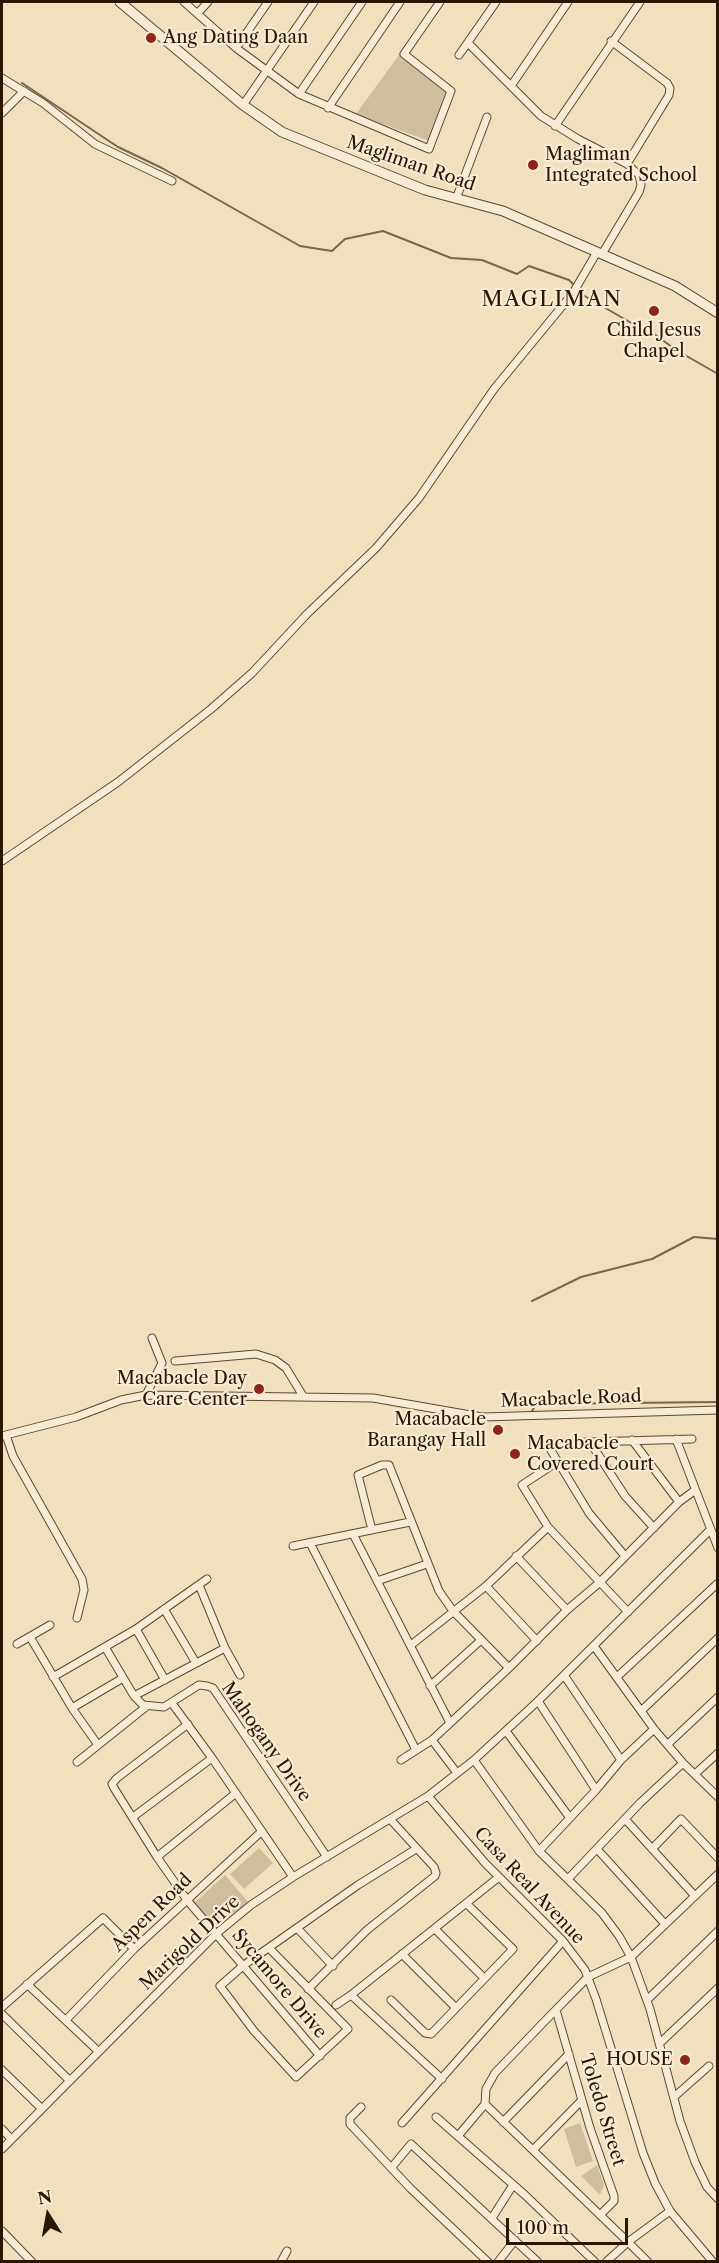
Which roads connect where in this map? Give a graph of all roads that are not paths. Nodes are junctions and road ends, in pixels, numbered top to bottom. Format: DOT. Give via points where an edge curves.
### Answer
graph roads {
  1 [pos="120,2"];
  2 [pos="184,2"];
  3 [pos="208,2"];
  4 [pos="268,2"];
  5 [pos="314,2"];
  6 [pos="362,2"];
  7 [pos="400,2"];
  8 [pos="440,2"];
  9 [pos="496,2"];
  10 [pos="568,2"];
  11 [pos="640,2"];
  12 [pos="198,13"];
  13 [pos="611,41"];
  14 [pos="468,43"];
  15 [pos="236,48"];
  16 [pos="459,55"];
  17 [pos="266,71"];
  18 [pos="2,78"];
  19 [pos="511,86"];
  20 [pos="24,91"];
  21 [pos="299,94"];
  22 [pos="243,105"];
  23 [pos="328,108"];
  24 [pos="2,113"];
  25 [pos="487,117"];
  26 [pos="555,126"];
  27 [pos="627,164"];
  28 [pos="172,181"];
  29 [pos="456,199"];
  30 [pos="600,253"];
  31 [pos="716,309"];
  32 [pos="2,861"];
  33 [pos="152,1338"];
  34 [pos="175,1360"];
  35 [pos="146,1395"];
  36 [pos="303,1396"];
  37 [pos="717,1410"];
  38 [pos="4,1436"];
  39 [pos="676,1439"];
  40 [pos="692,1439"];
  41 [pos="632,1440"];
  42 [pos="590,1442"];
  43 [pos="557,1462"];
  44 [pos="694,1491"];
  45 [pos="679,1502"];
  46 [pos="410,1522"];
  47 [pos="548,1527"];
  48 [pos="654,1528"];
  49 [pos="372,1530"];
  50 [pos="710,1530"];
  51 [pos="353,1534"];
  52 [pos="310,1543"];
  53 [pos="293,1546"];
  54 [pos="717,1548"];
  55 [pos="516,1556"];
  56 [pos="625,1556"];
  57 [pos="427,1564"];
  58 [pos="207,1579"];
  59 [pos="377,1581"];
  60 [pos="599,1583"];
  61 [pos="717,1583"];
  62 [pos="199,1585"];
  63 [pos="486,1586"];
  64 [pos="164,1609"];
  65 [pos="567,1610"];
  66 [pos="453,1611"];
  67 [pos="627,1612"];
  68 [pos="78,1618"];
  69 [pos="50,1625"];
  70 [pos="136,1629"];
  71 [pos="30,1637"];
  72 [pos="717,1638"];
  73 [pos="480,1641"];
  74 [pos="537,1641"];
  75 [pos="18,1644"];
  76 [pos="411,1645"];
  77 [pos="594,1646"];
  78 [pos="105,1647"];
  79 [pos="225,1648"];
  80 [pos="196,1663"];
  81 [pos="508,1668"];
  82 [pos="240,1675"];
  83 [pos="564,1675"];
  84 [pos="53,1677"];
  85 [pos="617,1677"];
  86 [pos="123,1678"];
  87 [pos="165,1680"];
  88 [pos="430,1686"];
  89 [pos="134,1696"];
  90 [pos="717,1696"];
  91 [pos="538,1701"];
  92 [pos="147,1706"];
  93 [pos="174,1706"];
  94 [pos="72,1708"];
  95 [pos="641,1711"];
  96 [pos="450,1723"];
  97 [pos="188,1724"];
  98 [pos="654,1729"];
  99 [pos="506,1731"];
  100 [pos="432,1740"];
  101 [pos="668,1744"];
  102 [pos="98,1745"];
  103 [pos="416,1750"];
  104 [pos="717,1753"];
  105 [pos="212,1758"];
  106 [pos="401,1760"];
  107 [pos="474,1760"];
  108 [pos="621,1760"];
  109 [pos="77,1762"];
  110 [pos="683,1763"];
  111 [pos="457,1773"];
  112 [pos="695,1774"];
  113 [pos="596,1790"];
  114 [pos="236,1793"];
  115 [pos="428,1796"];
  116 [pos="717,1797"];
  117 [pos="133,1817"];
  118 [pos="570,1818"];
  119 [pos="390,1819"];
  120 [pos="625,1819"];
  121 [pos="262,1831"];
  122 [pos="416,1849"];
  123 [pos="597,1849"];
  124 [pos="652,1849"];
  125 [pos="539,1851"];
  126 [pos="157,1857"];
  127 [pos="327,1857"];
  128 [pos="717,1858"];
  129 [pos="717,1874"];
  130 [pos="293,1877"];
  131 [pos="499,1877"];
  132 [pos="568,1879"];
  133 [pos="695,1896"];
  134 [pos="187,1900"];
  135 [pos="467,1904"];
  136 [pos="665,1924"];
  137 [pos="297,1928"];
  138 [pos="435,1929"];
  139 [pos="717,1931"];
  140 [pos="217,1933"];
  141 [pos="563,1941"];
  142 [pos="134,1949"];
  143 [pos="270,1949"];
  144 [pos="402,1954"];
  145 [pos="631,1957"];
  146 [pos="244,1965"];
  147 [pos="333,1966"];
  148 [pos="588,1977"];
  149 [pos="484,1978"];
  150 [pos="27,1984"];
  151 [pos="308,1989"];
  152 [pos="717,1989"];
  153 [pos="351,1995"];
  154 [pos="391,2000"];
  155 [pos="647,2000"];
  156 [pos="336,2005"];
  157 [pos="2,2007"];
  158 [pos="456,2008"];
  159 [pos="556,2010"];
  160 [pos="2,2014"];
  161 [pos="66,2020"];
  162 [pos="660,2043"];
  163 [pos="98,2051"];
  164 [pos="569,2054"];
  165 [pos="320,2056"];
  166 [pos="709,2066"];
  167 [pos="2,2070"];
  168 [pos="442,2079"];
  169 [pos="69,2080"];
  170 [pos="674,2097"];
  171 [pos="582,2100"];
  172 [pos="485,2104"];
  173 [pos="360,2107"];
  174 [pos="41,2108"];
  175 [pos="436,2117"];
  176 [pos="503,2122"];
  177 [pos="402,2123"];
  178 [pos="2,2129"];
  179 [pos="458,2136"];
  180 [pos="11,2139"];
  181 [pos="2,2149"];
  182 [pos="533,2150"];
  183 [pos="392,2167"];
  184 [pos="513,2185"];
  185 [pos="717,2199"];
  186 [pos="670,2211"];
  187 [pos="601,2214"];
  188 [pos="492,2218"];
  189 [pos="2,2231"];
  190 [pos="515,2240"];
  191 [pos="628,2242"];
  192 [pos="287,2251"];
  193 [pos="713,2259"];
  194 [pos="32,2262"];
  195 [pos="281,2262"];
  196 [pos="488,2262"];
  197 [pos="498,2262"];
  198 [pos="538,2262"];
  199 [pos="595,2262"];
  200 [pos="606,2262"];
  201 [pos="648,2262"];
  1 -- 22 [label="street, Magliman Road"];
  2 -- 12 [label="street"];
  3 -- 12 [label="street"];
  4 -- 15 [label="street"];
  5 -- 17 [label="street"];
  6 -- 21 [label="street"];
  7 -- 23 [label="street"];
  8 -- 23 [label="street" via="404,54 451,91 429,148"];
  9 -- 14 [label="street"];
  10 -- 19 [label="street"];
  11 -- 13 [label="street"];
  12 -- 15 [label="street"];
  13 -- 26 [label="street"];
  13 -- 27 [label="street" via="670,88"];
  14 -- 16 [label="street"];
  14 -- 19 [label="street"];
  15 -- 17 [label="street"];
  17 -- 21 [label="street"];
  17 -- 22 [label="street"];
  18 -- 20 [label="street"];
  19 -- 26 [label="street"];
  20 -- 24 [label="street"];
  20 -- 28 [label="street" via="95,144"];
  21 -- 23 [label="street"];
  22 -- 29 [label="street, Magliman Road" via="301,141"];
  25 -- 29 [label="street"];
  26 -- 27 [label="street"];
  27 -- 30 [label="street" via="639,175 641,186"];
  29 -- 30 [label="street, Magliman Road" via="502,211"];
  30 -- 31 [label="street, Magliman Road"];
  30 -- 32 [label="street" via="573,293 494,389 406,515 376,548 211,709 118,782"];
  33 -- 35 [label="street" via="162,1363"];
  34 -- 36 [label="street" via="256,1354 286,1368"];
  35 -- 36 [label="street, Macabacle Road"];
  35 -- 38 [label="street, Macabacle Road"];
  36 -- 37 [label="street, Macabacle Road" via="374,1398 482,1417"];
  38 -- 68 [label="street" via="82,1579 84,1590"];
  39 -- 40 [label="street"];
  39 -- 41 [label="street"];
  39 -- 44 [label="street"];
  41 -- 42 [label="street"];
  41 -- 45 [label="street"];
  42 -- 43 [label="street" via="552,1444 549,1448"];
  42 -- 48 [label="street" via="625,1496"];
  43 -- 47 [label="street" via="522,1485"];
  43 -- 56 [label="street" via="589,1513"];
  44 -- 45 [label="street"];
  44 -- 50 [label="street"];
  45 -- 48 [label="street"];
  46 -- 49 [label="street"];
  46 -- 49 [label="street" via="393,1471 389,1465 382,1465 358,1475"];
  46 -- 57 [label="street"];
  47 -- 55 [label="street"];
  47 -- 60 [label="street"];
  48 -- 56 [label="street"];
  49 -- 51 [label="street"];
  50 -- 54 [label="street"];
  50 -- 67 [label="street, Marigold Drive"];
  51 -- 52 [label="street"];
  51 -- 59 [label="street"];
  52 -- 53 [label="street"];
  52 -- 103 [label="street"];
  55 -- 63 [label="street"];
  55 -- 65 [label="street"];
  56 -- 60 [label="street"];
  57 -- 59 [label="street"];
  57 -- 66 [label="street" via="438,1591"];
  58 -- 62 [label="street"];
  59 -- 76 [label="street"];
  60 -- 65 [label="street"];
  60 -- 67 [label="street"];
  61 -- 85 [label="street"];
  62 -- 64 [label="street"];
  62 -- 79 [label="street"];
  63 -- 66 [label="street"];
  63 -- 74 [label="street"];
  64 -- 70 [label="street"];
  64 -- 80 [label="street"];
  65 -- 74 [label="street"];
  66 -- 73 [label="street"];
  66 -- 76 [label="street"];
  67 -- 77 [label="street, Marigold Drive"];
  69 -- 71 [label="street"];
  70 -- 78 [label="street"];
  70 -- 87 [label="street"];
  71 -- 75 [label="street"];
  71 -- 84 [label="street"];
  72 -- 95 [label="street"];
  73 -- 81 [label="street"];
  73 -- 88 [label="street"];
  74 -- 81 [label="street"];
  76 -- 88 [label="street"];
  77 -- 83 [label="street, Marigold Drive"];
  77 -- 85 [label="street"];
  78 -- 84 [label="street"];
  78 -- 86 [label="street"];
  79 -- 80 [label="street"];
  79 -- 82 [label="street"];
  80 -- 87 [label="street"];
  81 -- 96 [label="street"];
  83 -- 91 [label="street, Marigold Drive"];
  83 -- 108 [label="street"];
  84 -- 94 [label="street"];
  85 -- 95 [label="street"];
  86 -- 89 [label="street"];
  86 -- 94 [label="street"];
  87 -- 89 [label="street"];
  88 -- 96 [label="street"];
  89 -- 92 [label="street"];
  90 -- 101 [label="street"];
  91 -- 99 [label="street, Marigold Drive"];
  91 -- 113 [label="street"];
  92 -- 102 [label="street"];
  92 -- 127 [label="street, Mahogany Drive" via="164,1707 199,1685 213,1689"];
  93 -- 97 [label="street"];
  94 -- 102 [label="street"];
  95 -- 98 [label="street"];
  96 -- 100 [label="street"];
  97 -- 105 [label="street"];
  97 -- 117 [label="street, Sycamore Drive" via="112,1784"];
  98 -- 101 [label="street"];
  98 -- 108 [label="street"];
  99 -- 107 [label="street, Marigold Drive"];
  99 -- 118 [label="street"];
  100 -- 103 [label="street"];
  100 -- 111 [label="street"];
  101 -- 110 [label="street"];
  102 -- 109 [label="street"];
  103 -- 106 [label="street"];
  104 -- 112 [label="street"];
  105 -- 114 [label="street"];
  105 -- 117 [label="street"];
  107 -- 111 [label="street, Marigold Drive"];
  107 -- 125 [label="street"];
  108 -- 113 [label="street"];
  110 -- 112 [label="street"];
  110 -- 120 [label="street"];
  111 -- 115 [label="street, Marigold Drive"];
  112 -- 116 [label="street"];
  113 -- 118 [label="street"];
  114 -- 121 [label="street"];
  114 -- 126 [label="street"];
  115 -- 119 [label="street, Marigold Drive"];
  115 -- 131 [label="street, Casa Real Avenue"];
  117 -- 126 [label="street, Sycamore Drive"];
  118 -- 125 [label="street"];
  119 -- 122 [label="street"];
  119 -- 127 [label="street, Marigold Drive"];
  120 -- 123 [label="street"];
  120 -- 124 [label="street"];
  121 -- 130 [label="street"];
  121 -- 134 [label="street, Aspen Road"];
  122 -- 137 [label="street"];
  122 -- 147 [label="street" via="434,1867 435,1876 367,1930"];
  123 -- 132 [label="street"];
  123 -- 136 [label="street"];
  124 -- 128 [label="street" via="681,1819"];
  124 -- 133 [label="street"];
  125 -- 132 [label="street"];
  126 -- 134 [label="street, Sycamore Drive"];
  127 -- 130 [label="street, Marigold Drive"];
  129 -- 133 [label="street"];
  130 -- 140 [label="street, Marigold Drive"];
  131 -- 135 [label="street"];
  131 -- 141 [label="street, Casa Real Avenue"];
  132 -- 145 [label="street" via="602,1913"];
  133 -- 136 [label="street"];
  134 -- 140 [label="street, Sycamore Drive"];
  134 -- 142 [label="street, Aspen Road"];
  135 -- 138 [label="street"];
  135 -- 149 [label="street" via="513,1949"];
  136 -- 145 [label="street"];
  137 -- 143 [label="street"];
  137 -- 147 [label="street"];
  138 -- 144 [label="street"];
  138 -- 149 [label="street"];
  139 -- 155 [label="street"];
  140 -- 146 [label="street, Sycamore Drive"];
  140 -- 163 [label="street, Marigold Drive"];
  141 -- 148 [label="street, Casa Real Avenue"];
  141 -- 168 [label="street"];
  142 -- 150 [label="street" via="103,1918"];
  142 -- 161 [label="street, Aspen Road"];
  143 -- 146 [label="street"];
  143 -- 151 [label="street"];
  144 -- 153 [label="street"];
  144 -- 158 [label="street"];
  145 -- 148 [label="street"];
  145 -- 155 [label="street"];
  146 -- 165 [label="street, Sycamore Drive"];
  146 -- 165 [label="street" via="220,1986 254,2031 296,2077"];
  147 -- 151 [label="street"];
  148 -- 159 [label="street"];
  148 -- 186 [label="street, Casa Real Avenue" via="643,2153"];
  149 -- 158 [label="street"];
  150 -- 157 [label="street"];
  150 -- 161 [label="street"];
  151 -- 165 [label="street" via="348,2028"];
  152 -- 162 [label="street"];
  153 -- 156 [label="street"];
  153 -- 168 [label="street"];
  154 -- 158 [label="street" via="427,2035"];
  155 -- 162 [label="street"];
  159 -- 164 [label="street, Toledo Street"];
  159 -- 172 [label="street" via="495,2073 486,2089"];
  160 -- 169 [label="street"];
  161 -- 163 [label="street"];
  162 -- 170 [label="street"];
  163 -- 169 [label="street, Marigold Drive"];
  164 -- 171 [label="street, Toledo Street"];
  164 -- 176 [label="street"];
  166 -- 170 [label="street"];
  167 -- 174 [label="street"];
  168 -- 177 [label="street"];
  169 -- 174 [label="street, Marigold Drive"];
  170 -- 185 [label="street" via="695,2162"];
  171 -- 182 [label="street"];
  171 -- 187 [label="street, Toledo Street" via="614,2196"];
  172 -- 176 [label="street"];
  172 -- 179 [label="street"];
  173 -- 183 [label="street" via="350,2118 350,2124"];
  174 -- 180 [label="street, Marigold Drive"];
  175 -- 179 [label="street"];
  176 -- 182 [label="street"];
  178 -- 180 [label="street"];
  179 -- 184 [label="street"];
  180 -- 181 [label="street, Marigold Drive"];
  182 -- 187 [label="street"];
  183 -- 188 [label="street" via="411,2144"];
  183 -- 196 [label="street"];
  184 -- 188 [label="street"];
  184 -- 199 [label="street"];
  186 -- 191 [label="street"];
  186 -- 193 [label="street, Casa Real Avenue"];
  187 -- 191 [label="street"];
  188 -- 190 [label="street"];
  189 -- 194 [label="street"];
  190 -- 197 [label="street"];
  190 -- 198 [label="street"];
  191 -- 200 [label="street"];
  191 -- 201 [label="street"];
  192 -- 195 [label="street"];
}
